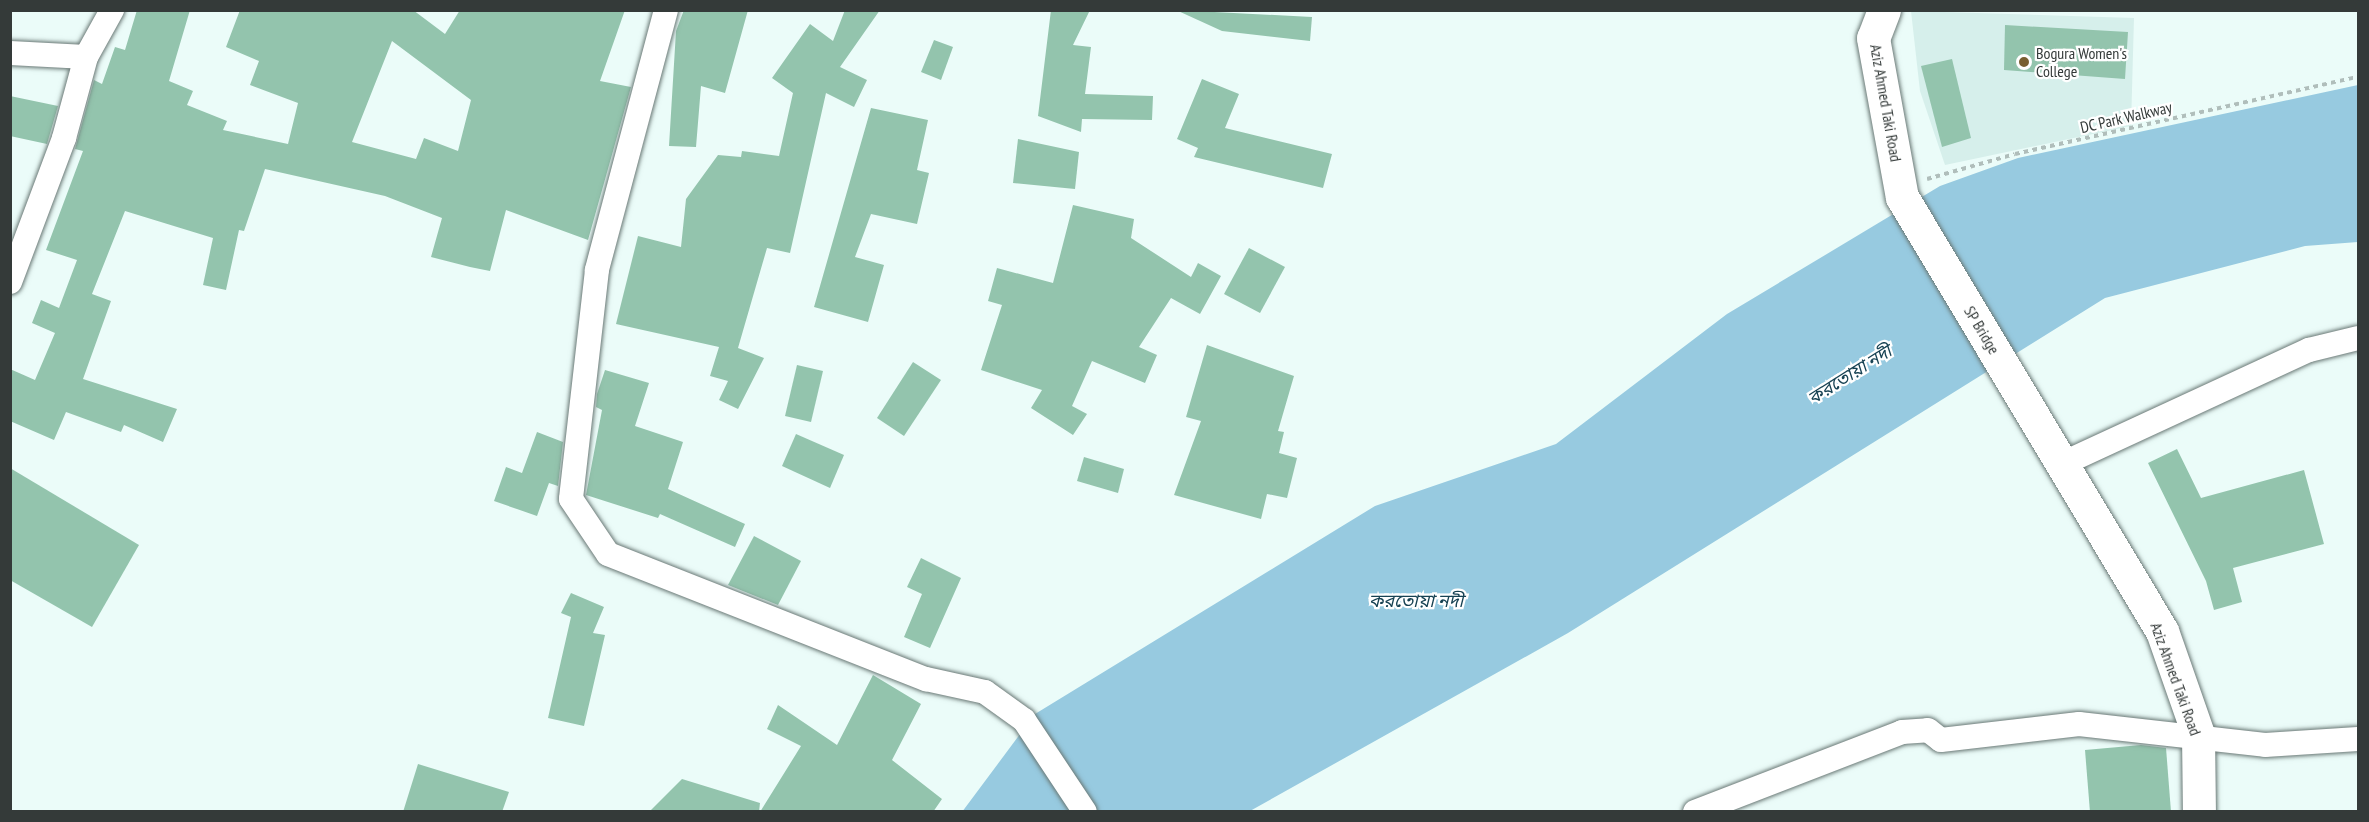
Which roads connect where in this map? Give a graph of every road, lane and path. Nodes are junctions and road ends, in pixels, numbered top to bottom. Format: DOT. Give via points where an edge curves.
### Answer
graph roads {
  1 [pos="112,10"];
  2 [pos="666,10"];
  3 [pos="1884,10"];
  4 [pos="10,52"];
  5 [pos="86,57"];
  6 [pos="2358,77"];
  7 [pos="1901,192"];
  8 [pos="10,282"];
  9 [pos="2358,338"];
  10 [pos="2062,464"];
  11 [pos="2198,734"];
  12 [pos="2358,738"];
  13 [pos="1085,812"];
  14 [pos="1695,812"];
  15 [pos="2199,812"];
  1 -- 5 [label="street"];
  2 -- 13 [label="street" via="597,270 571,499 608,554 926,679 985,692 1024,720"];
  3 -- 7 [label="street, Aziz Ahmed Taki Road" via="1874,38"];
  4 -- 5 [label="street"];
  5 -- 8 [label="street" via="64,138"];
  6 -- 7 [label="path, DC Park Walkway" via="2015,154"];
  7 -- 10 [label="street, SP Bridge"];
  9 -- 10 [label="street" via="2309,350"];
  10 -- 11 [label="street, Aziz Ahmed Taki Road" via="2162,631"];
  11 -- 12 [label="street" via="2265,745"];
  11 -- 14 [label="street" via="2079,724 1941,740 1928,730 1902,732"];
  11 -- 15 [label="street, Aziz Ahmed Taki Road"];
}
